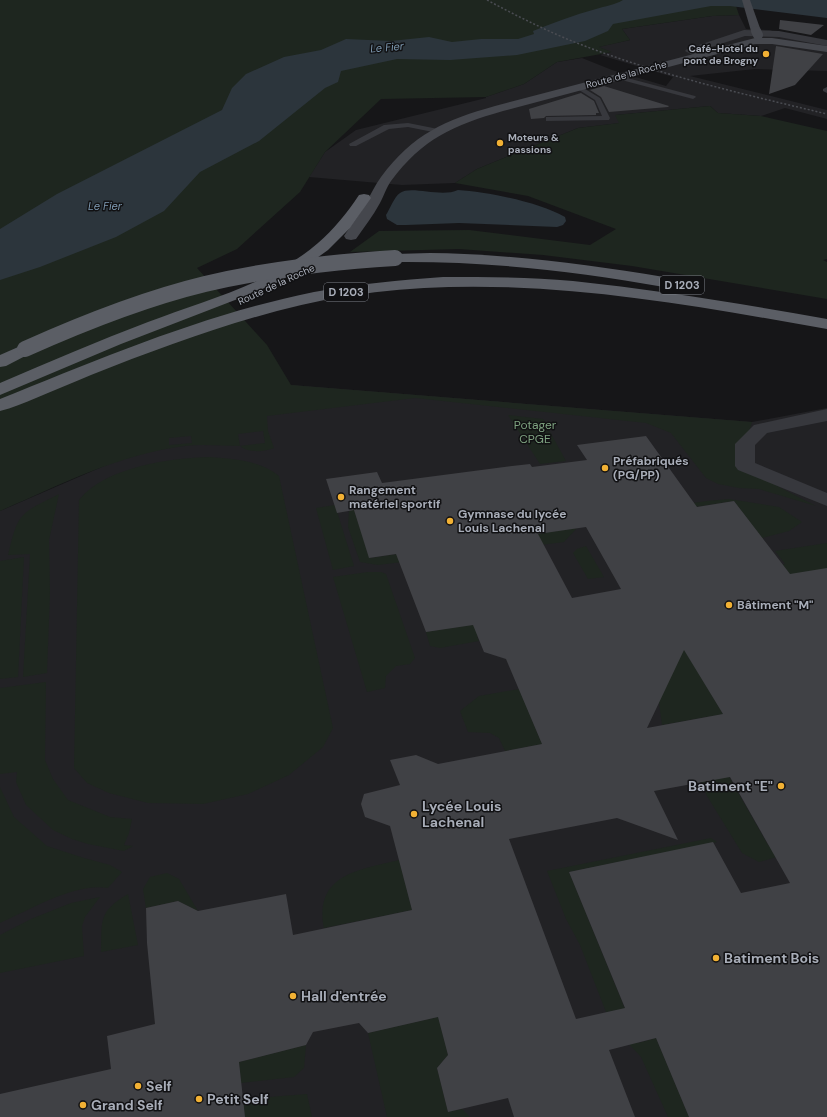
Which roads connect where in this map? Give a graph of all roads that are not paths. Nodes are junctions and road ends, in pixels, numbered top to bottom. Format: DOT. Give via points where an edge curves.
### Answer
graph roads {
  1 [pos="746,0"];
  2 [pos="827,34"];
  3 [pos="757,37"];
  4 [pos="798,37"];
  5 [pos="827,43"];
  6 [pos="827,49"];
  7 [pos="700,55"];
  8 [pos="616,77"];
  9 [pos="577,87"];
  10 [pos="694,97"];
  11 [pos="549,119"];
  12 [pos="425,128"];
  13 [pos="438,130"];
  14 [pos="354,144"];
  15 [pos="364,198"];
  16 [pos="351,236"];
  17 [pos="827,312"];
  18 [pos="827,324"];
  19 [pos="0,362"];
  20 [pos="0,390"];
  21 [pos="0,404"];
  22 [pos="827,415"];
  23 [pos="827,500"];
  1 -- 3 [label="main road"];
  2 -- 4 [label="street"];
  3 -- 6 [label="main road, Route de la Roche" via="762,42 772,41"];
  3 -- 7 [label="main road, Route de la Roche / D 1203"];
  4 -- 5 [label="street"];
  4 -- 7 [label="street" via="744,33 690,51"];
  7 -- 8 [label="main road, Route de la Roche / D 1203"];
  8 -- 9 [label="main road, Route de la Roche / D 1203"];
  8 -- 10 [label="lane"];
  9 -- 11 [label="lane" via="598,99 606,118"];
  9 -- 12 [label="main road, Route de la Roche / D 1203" via="476,109"];
  9 -- 13 [label="main road, Route de la Roche / D 1203" via="486,113"];
  12 -- 13 [label="lane"];
  12 -- 14 [label="lane" via="408,125 387,127"];
  12 -- 15 [label="main road, D 1203" via="391,158"];
  13 -- 16 [label="main road, Route de la Roche / D 1203" via="404,159 385,181 364,219"];
  15 -- 20 [label="highway, Route de la Roche / D 1203" via="335,237 294,268 238,293 93,349"];
  16 -- 21 [label="highway, Route de la Roche / D 1203" via="316,265 275,287 124,345"];
  17 -- 19 [label="highway, D 1203, bridge" via="537,262 483,258 351,260 287,267 205,283 147,299 67,329"];
  18 -- 21 [label="highway, D 1203" via="661,295 563,284 509,281 427,282 316,297 263,309 146,348"];
  22 -- 23 [label="street" via="761,429 745,444 745,466"];
}
